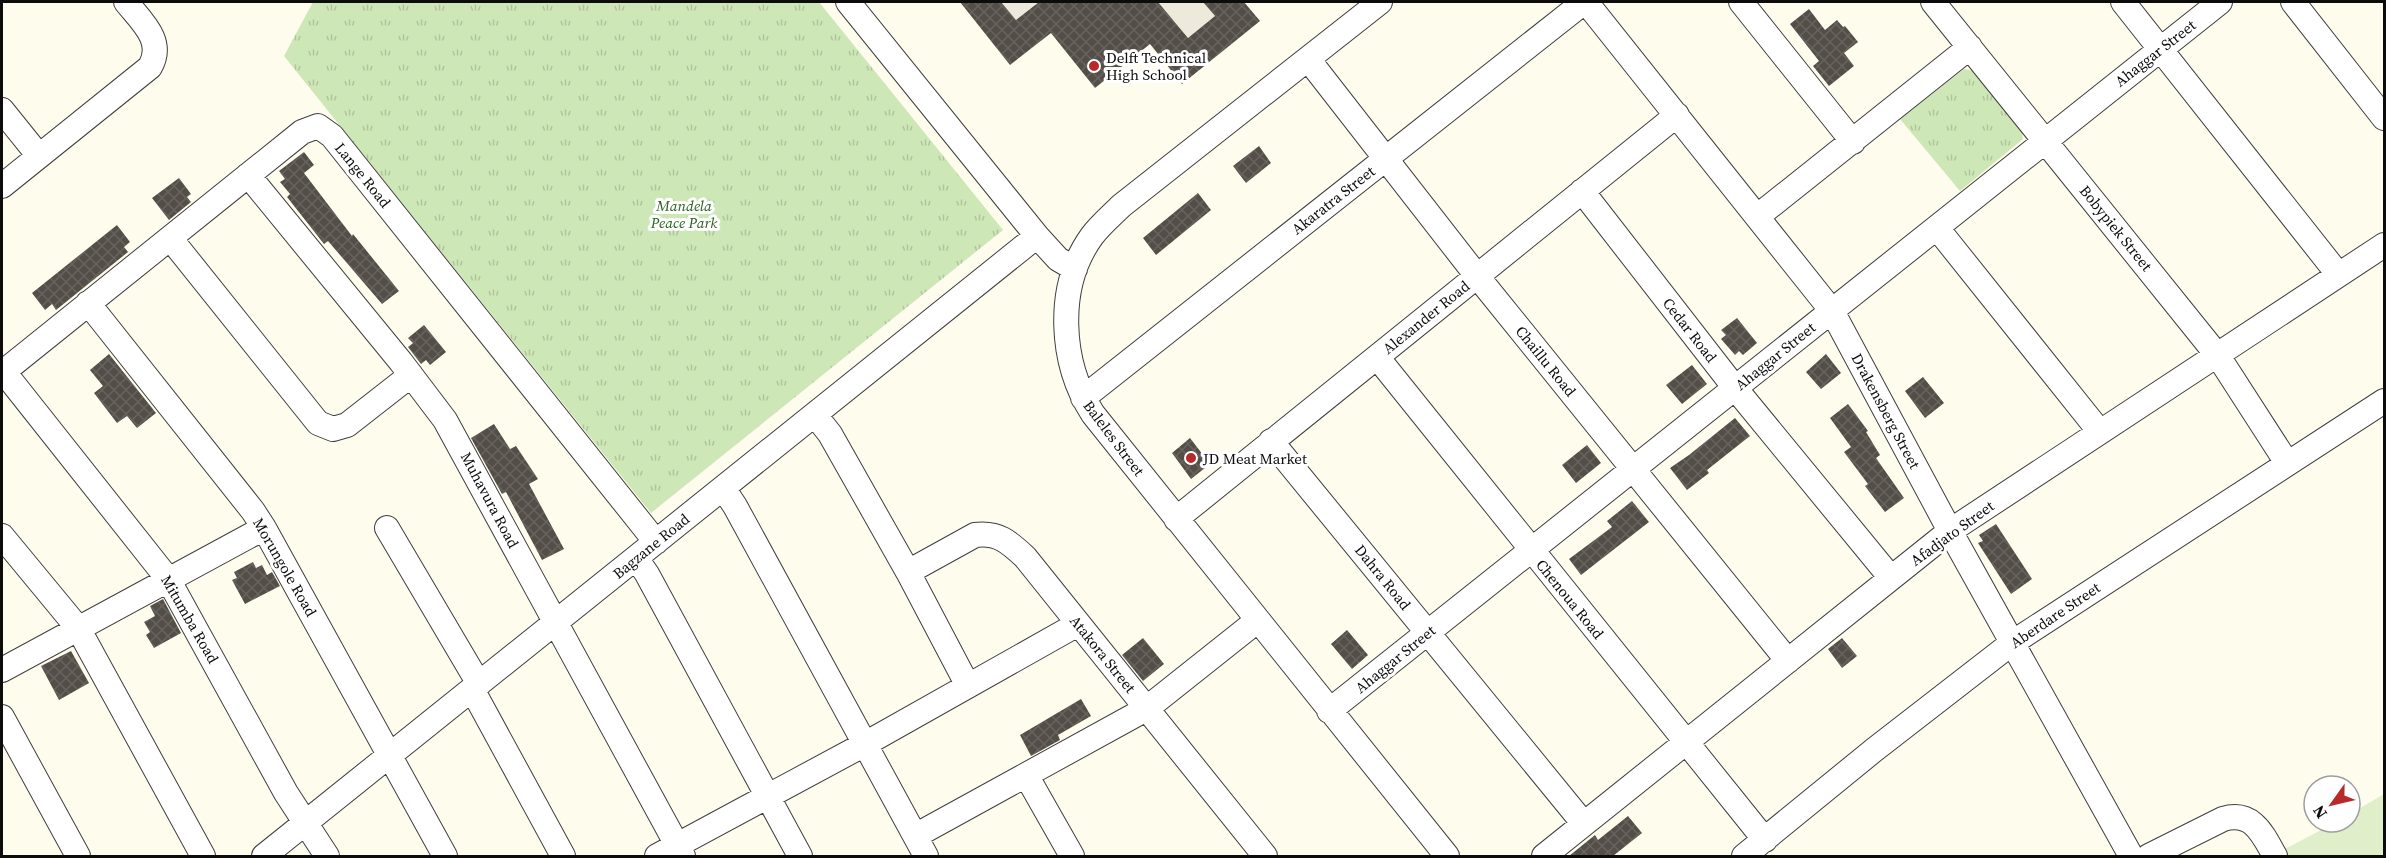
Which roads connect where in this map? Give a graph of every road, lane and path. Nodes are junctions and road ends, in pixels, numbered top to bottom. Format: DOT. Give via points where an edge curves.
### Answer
graph roads {
  1 [pos="126,2"];
  2 [pos="848,2"];
  3 [pos="1380,2"];
  4 [pos="1585,2"];
  5 [pos="1742,2"];
  6 [pos="1933,2"];
  7 [pos="2123,2"];
  8 [pos="2220,2"];
  9 [pos="2293,2"];
  10 [pos="1970,47"];
  11 [pos="2161,48"];
  12 [pos="1308,59"];
  13 [pos="2,110"];
  14 [pos="1677,115"];
  15 [pos="2385,118"];
  16 [pos="2045,140"];
  17 [pos="1853,142"];
  18 [pos="39,156"];
  19 [pos="1386,158"];
  20 [pos="248,175"];
  21 [pos="2,186"];
  22 [pos="1582,191"];
  23 [pos="1758,216"];
  24 [pos="1937,228"];
  25 [pos="1037,236"];
  26 [pos="171,238"];
  27 [pos="2385,245"];
  28 [pos="1075,269"];
  29 [pos="2338,274"];
  30 [pos="1477,276"];
  31 [pos="88,303"];
  32 [pos="1832,311"];
  33 [pos="2218,356"];
  34 [pos="1377,357"];
  35 [pos="3,372"];
  36 [pos="411,375"];
  37 [pos="1735,388"];
  38 [pos="1083,398"];
  39 [pos="2385,400"];
  40 [pos="815,415"];
  41 [pos="2100,432"];
  42 [pos="1271,441"];
  43 [pos="2287,463"];
  44 [pos="1633,469"];
  45 [pos="723,488"];
  46 [pos="1176,519"];
  47 [pos="264,528"];
  48 [pos="387,528"];
  49 [pos="1950,531"];
  50 [pos="2,536"];
  51 [pos="656,542"];
  52 [pos="1531,550"];
  53 [pos="636,558"];
  54 [pos="908,572"];
  55 [pos="1892,578"];
  56 [pos="168,579"];
  57 [pos="1258,620"];
  58 [pos="556,622"];
  59 [pos="1078,624"];
  60 [pos="78,628"];
  61 [pos="1428,632"];
  62 [pos="2012,643"];
  63 [pos="1788,661"];
  64 [pos="2,670"];
  65 [pos="968,686"];
  66 [pos="476,687"];
  67 [pos="1146,709"];
  68 [pos="1329,711"];
  69 [pos="2,717"];
  70 [pos="1687,743"];
  71 [pos="865,744"];
  72 [pos="390,755"];
  73 [pos="1026,775"];
  74 [pos="768,796"];
  75 [pos="306,824"];
  76 [pos="1584,824"];
  77 [pos="1765,840"];
  78 [pos="920,846"];
  79 [pos="672,853"];
  80 [pos="1261,855"];
  81 [pos="78,856"];
  82 [pos="203,856"];
  83 [pos="264,856"];
  84 [pos="327,856"];
  85 [pos="444,856"];
  86 [pos="562,856"];
  87 [pos="800,856"];
  88 [pos="1072,856"];
  89 [pos="1447,856"];
  90 [pos="1544,856"];
  91 [pos="1744,856"];
  92 [pos="2131,856"];
  93 [pos="2149,856"];
  94 [pos="2275,856"];
  1 -- 18 [label="street" via="154,38 154,60"];
  2 -- 25 [label="street"];
  3 -- 12 [label="street, Baleles Street"];
  4 -- 14 [label="street, Drakensberg Street"];
  4 -- 19 [label="street, Akaratra Street"];
  5 -- 17 [label="street"];
  6 -- 10 [label="street, Bobypiek Street"];
  7 -- 11 [label="street"];
  8 -- 11 [label="street, Ahaggar Street"];
  9 -- 15 [label="street"];
  10 -- 16 [label="street, Bobypiek Street"];
  10 -- 17 [label="street"];
  11 -- 16 [label="street, Ahaggar Street"];
  11 -- 29 [label="street"];
  12 -- 19 [label="street, Chaillu Road"];
  12 -- 28 [label="street, Baleles Street" via="1120,206 1092,236"];
  13 -- 18 [label="street"];
  14 -- 22 [label="street, Alexander Road"];
  14 -- 23 [label="street, Drakensberg Street"];
  16 -- 24 [label="street, Ahaggar Street"];
  16 -- 33 [label="street, Bobypiek Street"];
  17 -- 23 [label="street"];
  18 -- 21 [label="street"];
  19 -- 30 [label="street, Chaillu Road"];
  19 -- 38 [label="street, Akaratra Street"];
  20 -- 26 [label="street, Lange Road"];
  20 -- 36 [label="street, Muhavura Road"];
  20 -- 51 [label="street, Lange Road" via="302,132 318,126 326,130"];
  22 -- 30 [label="street, Alexander Road"];
  22 -- 37 [label="street, Cedar Road"];
  23 -- 32 [label="street, Drakensberg Street"];
  24 -- 32 [label="street, Ahaggar Street"];
  24 -- 41 [label="street"];
  25 -- 28 [label="street" via="1058,259"];
  25 -- 40 [label="street, Bagzane Road"];
  26 -- 31 [label="street, Lange Road"];
  26 -- 36 [label="street" via="318,423 333,429 347,425"];
  27 -- 29 [label="street, Afadjato Street"];
  28 -- 38 [label="street, Baleles Street" via="1065,308 1070,361"];
  29 -- 33 [label="street, Afadjato Street"];
  30 -- 34 [label="street, Alexander Road"];
  30 -- 44 [label="street, Chaillu Road"];
  31 -- 35 [label="street, Lange Road"];
  31 -- 47 [label="street, Morungole Road"];
  32 -- 37 [label="street, Ahaggar Street"];
  32 -- 49 [label="street, Drakensberg Street"];
  33 -- 41 [label="street, Afadjato Street"];
  33 -- 43 [label="street, Bobypiek Street"];
  34 -- 42 [label="street, Alexander Road"];
  34 -- 52 [label="street, Chenoua Road"];
  35 -- 56 [label="street, Mitumba Road"];
  36 -- 58 [label="street, Muhavura Road" via="459,444"];
  37 -- 44 [label="street, Ahaggar Street"];
  37 -- 55 [label="street, Cedar Road"];
  38 -- 46 [label="street, Baleles Street"];
  39 -- 43 [label="street, Aberdare Street"];
  40 -- 45 [label="street, Bagzane Road"];
  40 -- 54 [label="street" via="830,434"];
  41 -- 49 [label="street, Afadjato Street"];
  42 -- 46 [label="street, Alexander Road"];
  42 -- 61 [label="street, Dahra Road"];
  43 -- 62 [label="street, Aberdare Street"];
  44 -- 52 [label="street, Ahaggar Street"];
  44 -- 63 [label="street, Chaillu Road"];
  45 -- 51 [label="street, Bagzane Road"];
  45 -- 71 [label="street"];
  46 -- 57 [label="street, Baleles Street"];
  47 -- 56 [label="street"];
  47 -- 72 [label="street, Morungole Road"];
  48 -- 66 [label="street"];
  49 -- 55 [label="street, Afadjato Street"];
  49 -- 62 [label="street, Drakensberg Street"];
  50 -- 60 [label="street"];
  51 -- 53 [label="street, Bagzane Road"];
  52 -- 61 [label="street, Ahaggar Street"];
  52 -- 70 [label="street, Chenoua Road"];
  53 -- 58 [label="street, Bagzane Road"];
  53 -- 74 [label="street"];
  54 -- 59 [label="street, Atakora Street" via="975,535 987,533 1005,538"];
  54 -- 65 [label="street"];
  55 -- 63 [label="street, Afadjato Street"];
  56 -- 60 [label="street"];
  56 -- 75 [label="street, Mitumba Road"];
  57 -- 67 [label="street"];
  57 -- 68 [label="street, Baleles Street"];
  58 -- 66 [label="street, Bagzane Road"];
  58 -- 79 [label="street, Muhavura Road"];
  59 -- 65 [label="street"];
  59 -- 67 [label="street, Atakora Street"];
  60 -- 64 [label="street"];
  60 -- 82 [label="street"];
  61 -- 68 [label="street, Ahaggar Street"];
  61 -- 76 [label="street, Dahra Road"];
  62 -- 77 [label="street, Aberdare Street"];
  62 -- 92 [label="street, Drakensberg Street"];
  63 -- 70 [label="street, Afadjato Street"];
  65 -- 71 [label="street"];
  66 -- 72 [label="street, Bagzane Road"];
  66 -- 86 [label="street"];
  67 -- 73 [label="street"];
  67 -- 80 [label="street, Atakora Street"];
  68 -- 89 [label="street, Baleles Street"];
  69 -- 81 [label="street"];
  70 -- 76 [label="street, Afadjato Street"];
  70 -- 77 [label="street, Chenoua Road"];
  71 -- 74 [label="street"];
  71 -- 78 [label="street"];
  72 -- 75 [label="street, Bagzane Road"];
  72 -- 85 [label="street, Morungole Road"];
  73 -- 78 [label="street"];
  73 -- 88 [label="street"];
  74 -- 79 [label="street"];
  74 -- 87 [label="street"];
  75 -- 83 [label="street, Bagzane Road"];
  75 -- 84 [label="street, Mitumba Road"];
  76 -- 90 [label="street, Afadjato Street"];
  77 -- 91 [label="street, Aberdare Street"];
  93 -- 94 [label="street" via="2223,819 2235,817 2254,824"];
}
